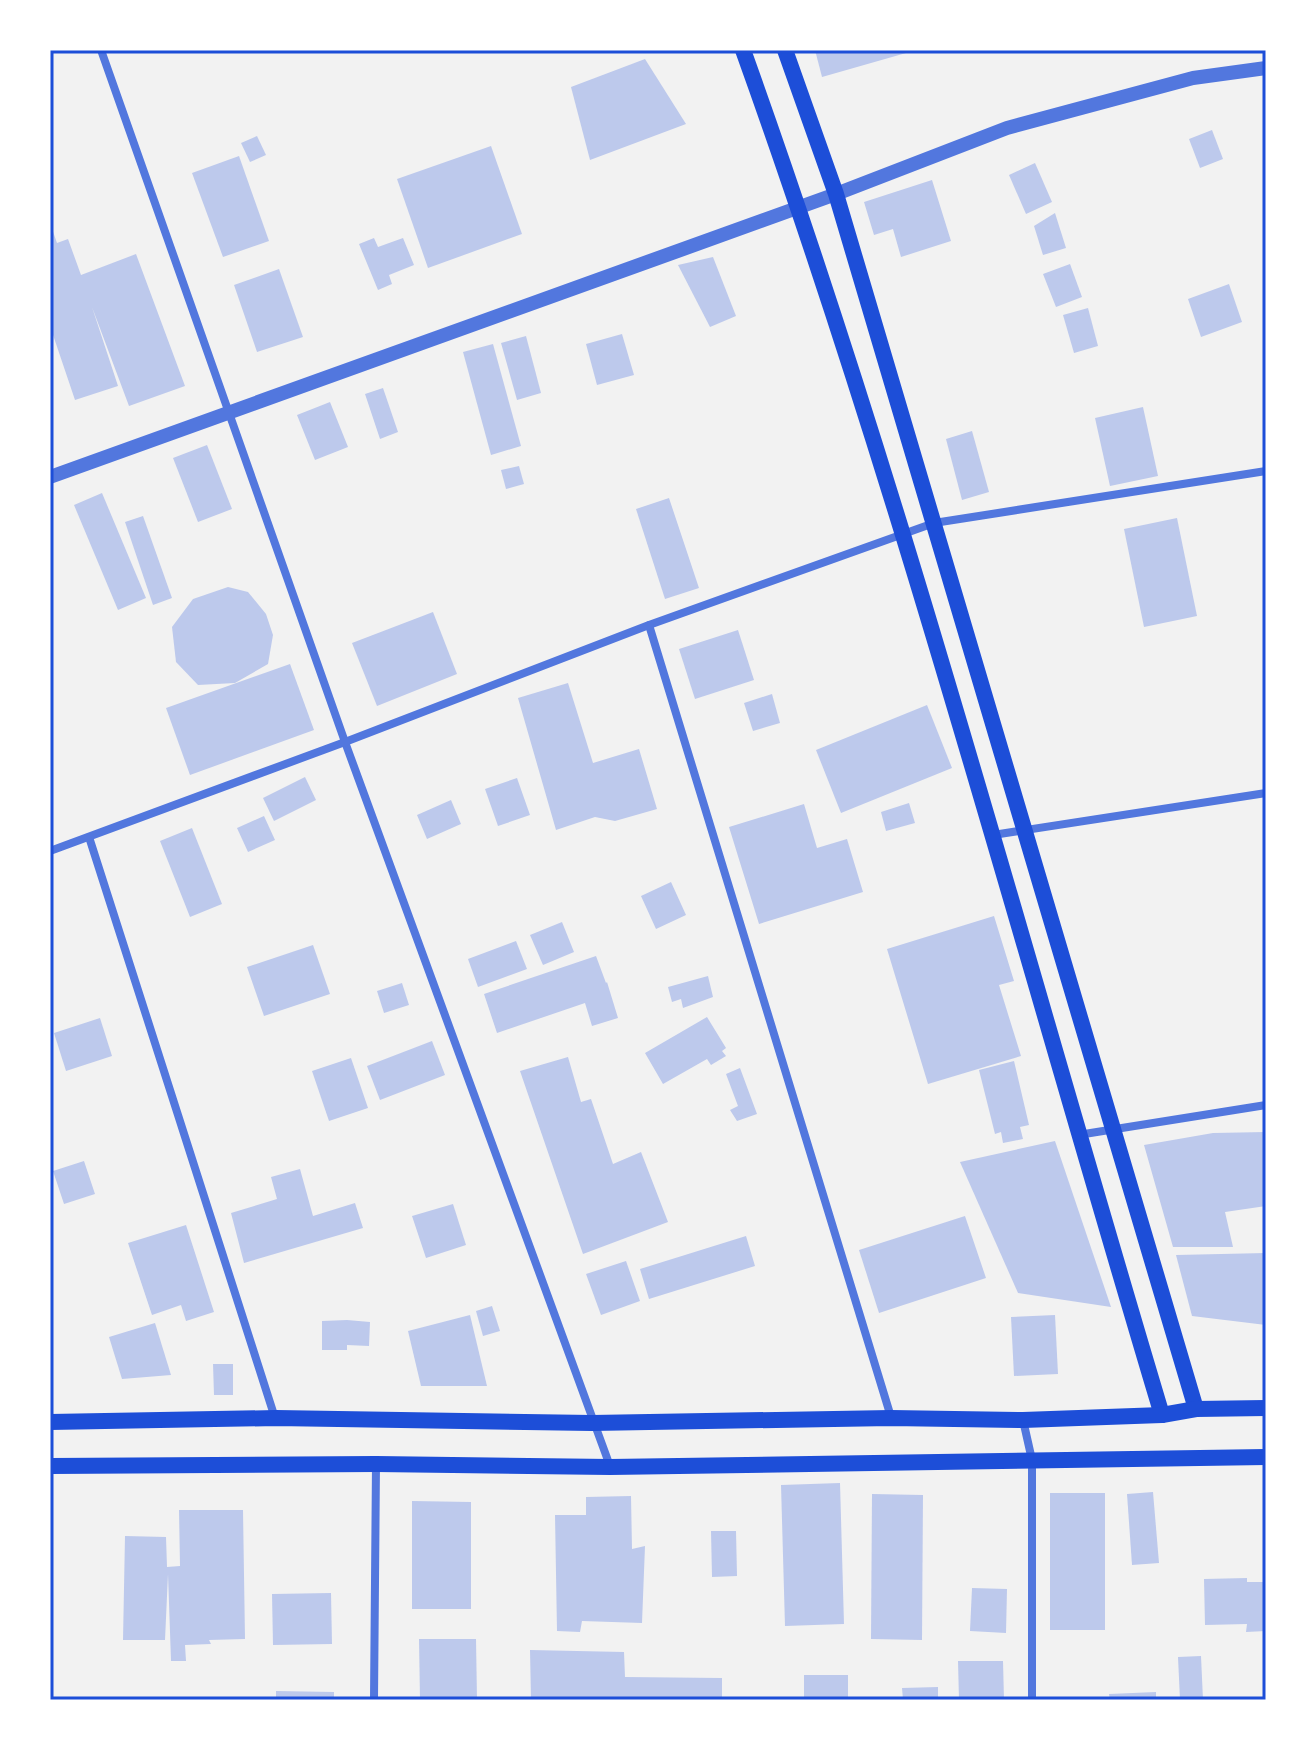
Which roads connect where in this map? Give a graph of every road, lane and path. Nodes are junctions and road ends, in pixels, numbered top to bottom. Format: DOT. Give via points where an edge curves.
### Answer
graph roads {
  1 [pos="101,50"];
  2 [pos="743,50"];
  3 [pos="785,50"];
  4 [pos="1266,68"];
  5 [pos="836,194"];
  6 [pos="799,206"];
  7 [pos="229,410"];
  8 [pos="1266,471"];
  9 [pos="50,477"];
  10 [pos="934,523"];
  11 [pos="904,534"];
  12 [pos="649,625"];
  13 [pos="345,742"];
  14 [pos="1266,793"];
  15 [pos="1023,830"];
  16 [pos="992,836"];
  17 [pos="89,837"];
  18 [pos="50,851"];
  19 [pos="1266,1105"];
  20 [pos="1113,1130"];
  21 [pos="1078,1135"];
  22 [pos="1266,1408"];
  23 [pos="1196,1409"];
  24 [pos="1162,1415"];
  25 [pos="276,1418"];
  26 [pos="891,1418"];
  27 [pos="1023,1420"];
  28 [pos="50,1422"];
  29 [pos="592,1423"];
  30 [pos="1266,1457"];
  31 [pos="1032,1460"];
  32 [pos="376,1464"];
  33 [pos="50,1466"];
  34 [pos="610,1467"];
  35 [pos="374,1700"];
  36 [pos="1032,1700"];
  1 -- 7 [label="street"];
  2 -- 6 [label="main road"];
  3 -- 5 [label="main road"];
  4 -- 5 [label="street" via="1193,78 1007,128"];
  5 -- 6 [label="street"];
  5 -- 10 [label="main road"];
  6 -- 7 [label="street"];
  6 -- 11 [label="main road"];
  7 -- 9 [label="street"];
  7 -- 13 [label="street"];
  8 -- 10 [label="street"];
  10 -- 11 [label="street"];
  10 -- 15 [label="main road"];
  11 -- 12 [label="street"];
  11 -- 16 [label="main road"];
  12 -- 13 [label="street"];
  12 -- 26 [label="street"];
  13 -- 17 [label="street"];
  13 -- 29 [label="street"];
  14 -- 15 [label="street"];
  15 -- 16 [label="street"];
  15 -- 20 [label="main road"];
  16 -- 21 [label="main road"];
  17 -- 18 [label="street"];
  17 -- 25 [label="street"];
  19 -- 20 [label="street"];
  20 -- 21 [label="street"];
  20 -- 23 [label="main road"];
  21 -- 24 [label="main road"];
  22 -- 23 [label="main road"];
  23 -- 24 [label="main road"];
  24 -- 27 [label="main road"];
  25 -- 28 [label="main road"];
  25 -- 29 [label="main road"];
  26 -- 27 [label="main road"];
  26 -- 29 [label="main road"];
  27 -- 31 [label="street"];
  29 -- 34 [label="street"];
  30 -- 31 [label="main road"];
  31 -- 34 [label="main road"];
  31 -- 36 [label="street"];
  32 -- 33 [label="main road"];
  32 -- 34 [label="main road"];
  32 -- 35 [label="street"];
}
